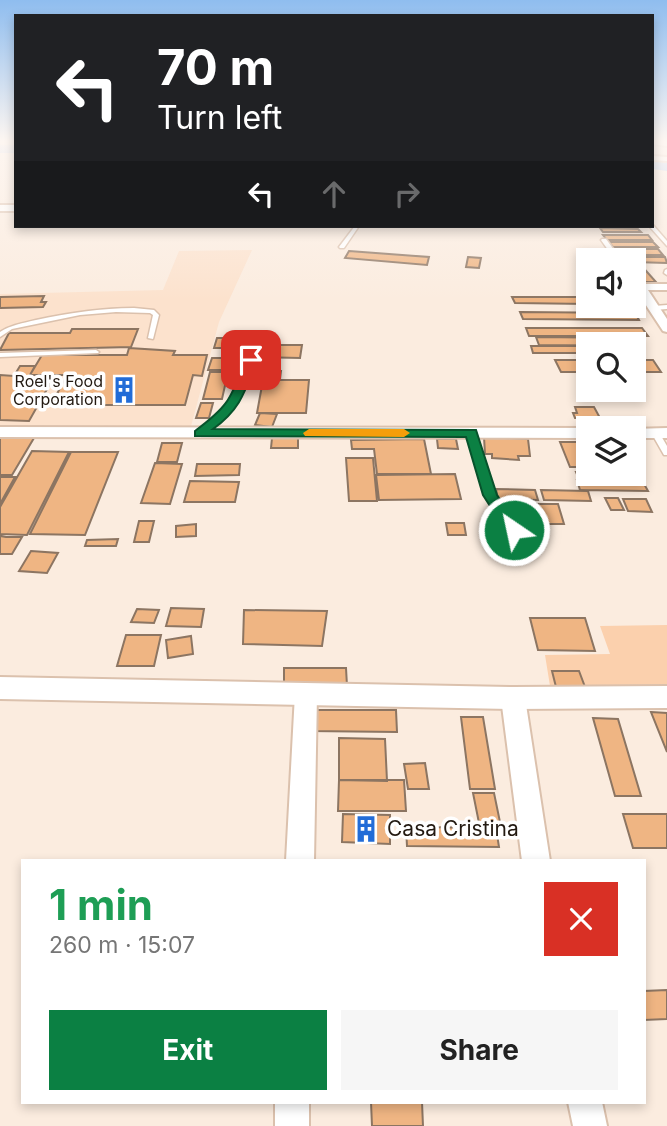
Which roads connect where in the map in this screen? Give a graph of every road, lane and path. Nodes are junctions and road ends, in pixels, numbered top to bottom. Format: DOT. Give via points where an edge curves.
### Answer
graph roads {
  1 [pos="355,228"];
  2 [pos="653,228"];
  3 [pos="604,240"];
  4 [pos="667,244"];
  5 [pos="342,247"];
  6 [pos="610,248"];
  7 [pos="646,285"];
  8 [pos="667,287"];
  9 [pos="646,293"];
  10 [pos="660,307"];
  11 [pos="667,328"];
  12 [pos="0,334"];
  13 [pos="151,338"];
  14 [pos="96,352"];
  15 [pos="0,355"];
  16 [pos="251,360"];
  17 [pos="0,432"];
  18 [pos="200,433"];
  19 [pos="472,433"];
  20 [pos="576,433"];
  21 [pos="662,433"];
  22 [pos="667,453"];
  23 [pos="514,530"];
  24 [pos="0,688"];
  25 [pos="306,694"];
  26 [pos="667,697"];
  27 [pos="513,698"];
  28 [pos="300,859"];
  29 [pos="536,859"];
  30 [pos="292,1104"];
  31 [pos="585,1104"];
  32 [pos="292,1126"];
  33 [pos="590,1126"];
  1 -- 5 [label="lane"];
  2 -- 4 [label="lane"];
  3 -- 6 [label="lane"];
  7 -- 8 [label="street"];
  9 -- 10 [label="street"];
  10 -- 11 [label="street"];
  12 -- 13 [label="lane" via="86,312 135,309 156,315"];
  14 -- 15 [label="lane"];
  16 -- 18 [label="lane" via="234,403"];
  17 -- 18 [label="street"];
  18 -- 19 [label="street"];
  19 -- 20 [label="street"];
  19 -- 23 [label="lane" via="490,495"];
  21 -- 22 [label="lane"];
  24 -- 25 [label="street"];
  25 -- 27 [label="street"];
  25 -- 28 [label="street"];
  26 -- 27 [label="street"];
  27 -- 29 [label="street"];
  30 -- 32 [label="street"];
  31 -- 33 [label="street"];
}
